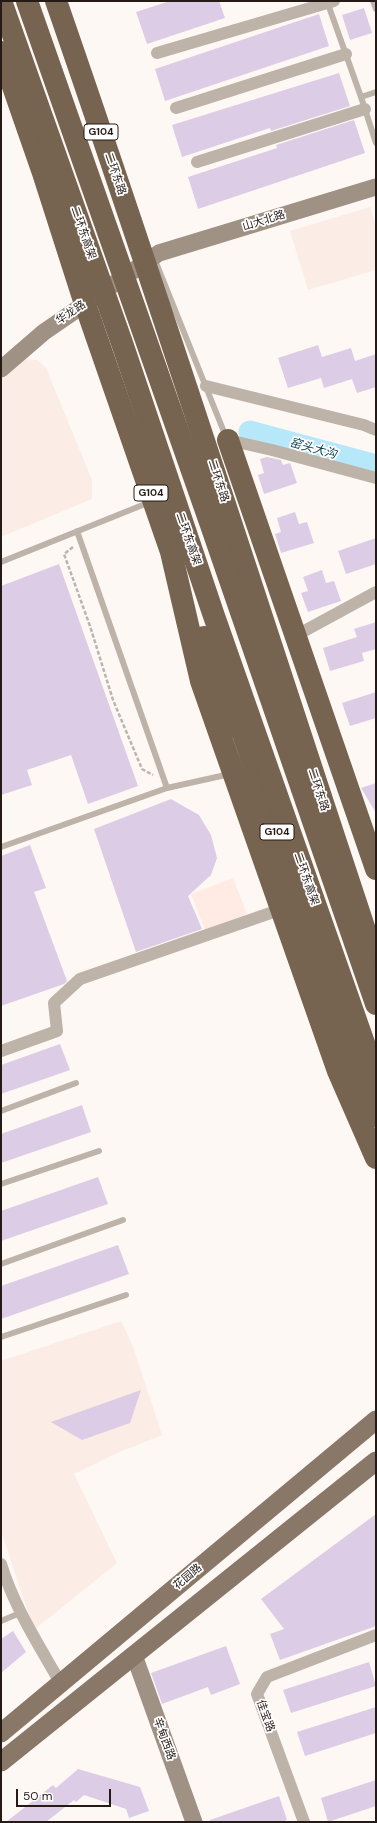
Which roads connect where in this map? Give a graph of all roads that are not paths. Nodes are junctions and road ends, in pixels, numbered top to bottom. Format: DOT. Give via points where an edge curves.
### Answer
graph roads {
  1 [pos="2,1"];
  2 [pos="27,1"];
  3 [pos="373,1"];
  4 [pos="59,2"];
  5 [pos="331,2"];
  6 [pos="376,9"];
  7 [pos="1,52"];
  8 [pos="158,53"];
  9 [pos="346,54"];
  10 [pos="376,92"];
  11 [pos="363,103"];
  12 [pos="176,108"];
  13 [pos="376,143"];
  14 [pos="197,162"];
  15 [pos="376,191"];
  16 [pos="150,260"];
  17 [pos="85,304"];
  18 [pos="1,370"];
  19 [pos="197,387"];
  20 [pos="376,430"];
  21 [pos="227,447"];
  22 [pos="376,478"];
  23 [pos="153,501"];
  24 [pos="76,531"];
  25 [pos="239,544"];
  26 [pos="171,552"];
  27 [pos="1,562"];
  28 [pos="376,592"];
  29 [pos="295,636"];
  30 [pos="234,773"];
  31 [pos="167,788"];
  32 [pos="1,847"];
  33 [pos="376,869"];
  34 [pos="282,909"];
  35 [pos="376,927"];
  36 [pos="376,963"];
  37 [pos="376,1004"];
  38 [pos="1,1051"];
  39 [pos="376,1077"];
  40 [pos="76,1083"];
  41 [pos="1,1111"];
  42 [pos="376,1116"];
  43 [pos="376,1130"];
  44 [pos="98,1151"];
  45 [pos="376,1158"];
  46 [pos="1,1184"];
  47 [pos="123,1220"];
  48 [pos="1,1264"];
  49 [pos="126,1295"];
  50 [pos="1,1337"];
  51 [pos="376,1420"];
  52 [pos="376,1461"];
  53 [pos="1,1564"];
  54 [pos="20,1613"];
  55 [pos="1,1621"];
  56 [pos="376,1635"];
  57 [pos="134,1655"];
  58 [pos="61,1684"];
  59 [pos="1,1733"];
  60 [pos="1,1762"];
  61 [pos="194,1822"];
  62 [pos="304,1822"];
  1 -- 39 [label="highway, 二环东高架, bridge"];
  2 -- 37 [label="highway, bridge"];
  3 -- 6 [label="lane"];
  4 -- 16 [label="highway, 二环东路 / G104"];
  5 -- 8 [label="street"];
  5 -- 9 [label="lane"];
  7 -- 17 [label="highway, G104"];
  9 -- 11 [label="lane"];
  9 -- 12 [label="street"];
  10 -- 11 [label="lane"];
  11 -- 13 [label="lane"];
  11 -- 14 [label="street"];
  15 -- 16 [label="main road, 山大北路" via="161,252"];
  16 -- 17 [label="main road, 华龙路"];
  16 -- 19 [label="highway, 二环东路 / G104"];
  17 -- 18 [label="main road, 华龙路" via="44,332"];
  17 -- 23 [label="highway, G104"];
  19 -- 20 [label="street" via="364,425"];
  19 -- 21 [label="lane"];
  19 -- 25 [label="highway, 二环东路 / G104" via="206,445 223,484"];
  21 -- 22 [label="street" via="272,450"];
  21 -- 29 [label="highway, 二环东路"];
  23 -- 24 [label="lane"];
  23 -- 26 [label="highway, G104"];
  24 -- 27 [label="lane"];
  24 -- 31 [label="lane"];
  25 -- 35 [label="highway" via="271,618"];
  25 -- 36 [label="highway, 二环东路 / G104"];
  26 -- 30 [label="highway" via="201,681"];
  26 -- 42 [label="highway, G104" via="199,602"];
  26 -- 43 [label="highway" via="204,637 262,820 357,1099"];
  28 -- 29 [label="street"];
  29 -- 33 [label="highway, 二环东路"];
  30 -- 31 [label="lane"];
  30 -- 34 [label="highway"];
  31 -- 32 [label="lane"];
  34 -- 38 [label="street" via="80,980 54,1003 57,1031"];
  34 -- 45 [label="highway" via="338,1071"];
  40 -- 41 [label="lane"];
  44 -- 46 [label="lane"];
  47 -- 48 [label="lane"];
  49 -- 50 [label="lane"];
  51 -- 58 [label="main road, 花园路"];
  52 -- 57 [label="main road"];
  53 -- 54 [label="street" via="8,1588"];
  54 -- 55 [label="lane"];
  54 -- 58 [label="street"];
  56 -- 62 [label="street, 佳宝路" via="267,1677 257,1694"];
  57 -- 60 [label="main road"];
  57 -- 61 [label="main road, 辛甸西路"];
  58 -- 59 [label="main road, 花园路"];
}
